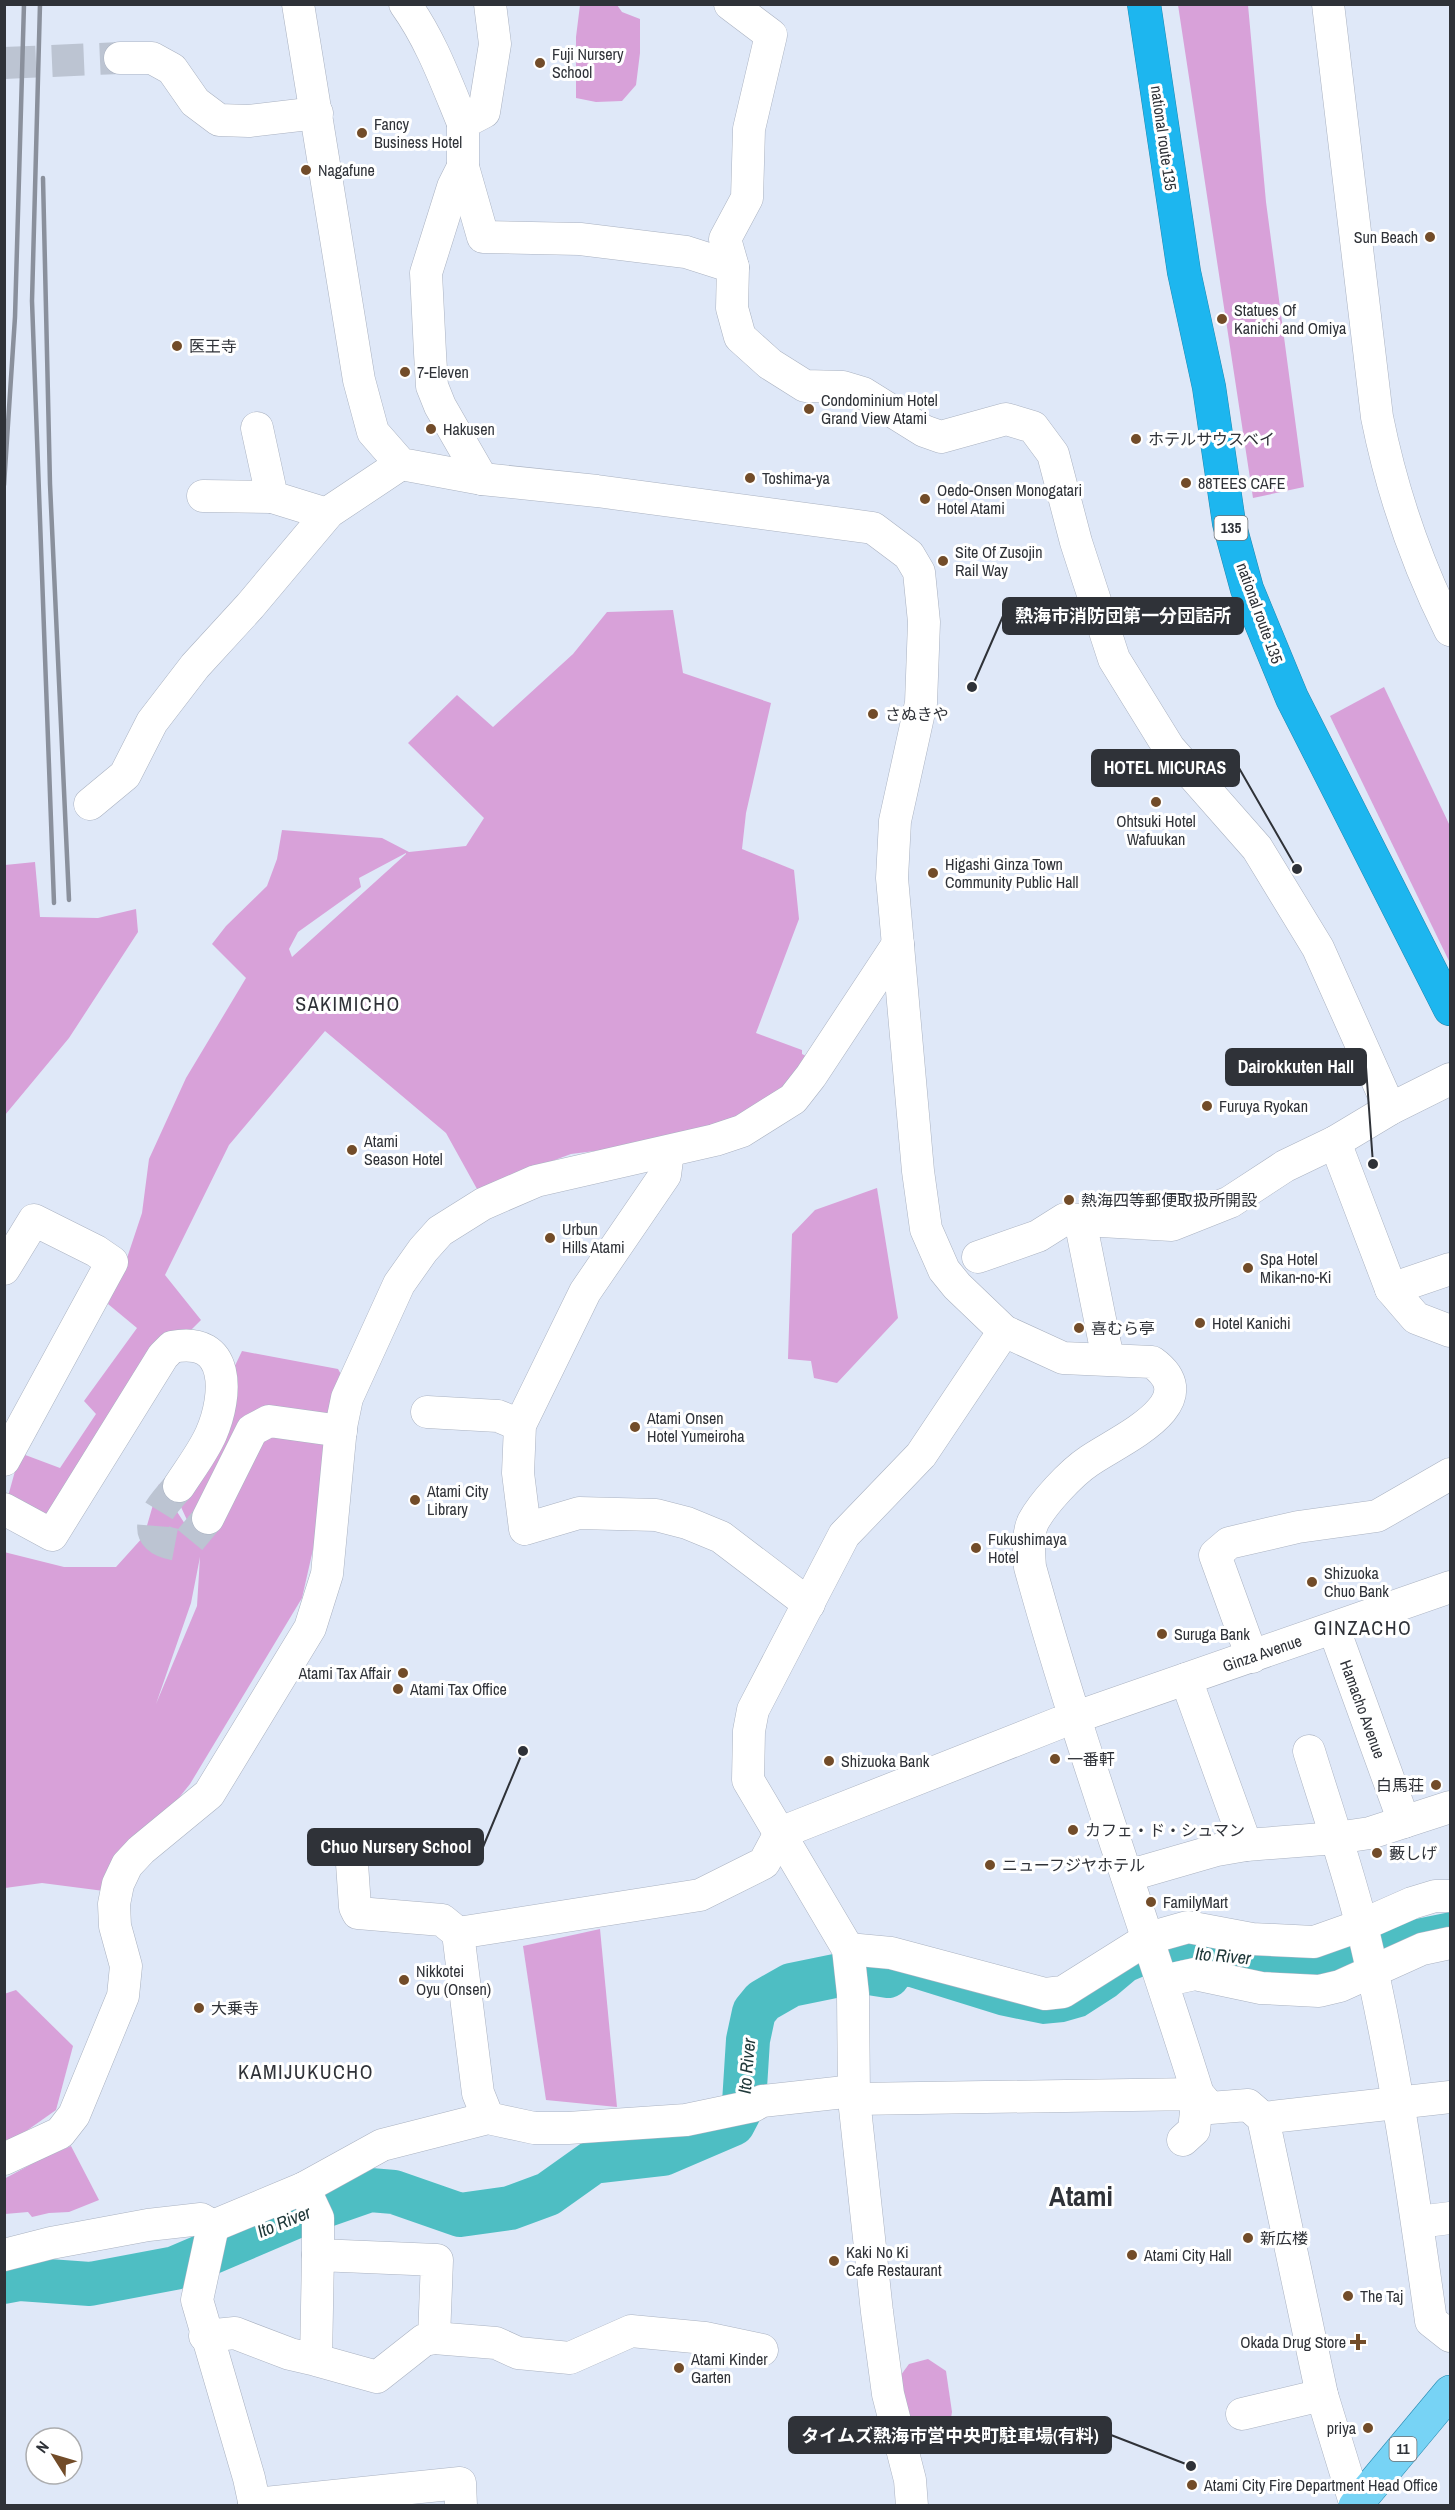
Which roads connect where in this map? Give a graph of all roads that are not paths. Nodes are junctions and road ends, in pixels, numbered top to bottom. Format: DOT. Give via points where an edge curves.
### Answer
graph roads {
  1 [pos="298,4"];
  2 [pos="405,4"];
  3 [pos="490,4"];
  4 [pos="730,4"];
  5 [pos="1144,4"];
  6 [pos="1328,4"];
  7 [pos="120,58"];
  8 [pos="317,113"];
  9 [pos="463,123"];
  10 [pos="464,167"];
  11 [pos="733,267"];
  12 [pos="256,428"];
  13 [pos="401,464"];
  14 [pos="482,479"];
  15 [pos="203,496"];
  16 [pos="272,497"];
  17 [pos="327,514"];
  18 [pos="1450,630"];
  19 [pos="90,804"];
  20 [pos="898,944"];
  21 [pos="1450,1009"];
  22 [pos="1450,1078"];
  23 [pos="1390,1110"];
  24 [pos="1335,1142"];
  25 [pos="668,1152"];
  26 [pos="1080,1220"];
  27 [pos="978,1257"];
  28 [pos="4,1269"];
  29 [pos="1450,1269"];
  30 [pos="1391,1289"];
  31 [pos="1004,1331"];
  32 [pos="1450,1331"];
  33 [pos="1108,1359"];
  34 [pos="427,1412"];
  35 [pos="520,1425"];
  36 [pos="341,1431"];
  37 [pos="4,1461"];
  38 [pos="1450,1474"];
  39 [pos="179,1486"];
  40 [pos="4,1509"];
  41 [pos="208,1518"];
  42 [pos="1450,1587"];
  43 [pos="810,1604"];
  44 [pos="1335,1629"];
  45 [pos="1252,1657"];
  46 [pos="1186,1679"];
  47 [pos="1074,1718"];
  48 [pos="1309,1751"];
  49 [pos="1450,1807"];
  50 [pos="1404,1822"];
  51 [pos="780,1833"];
  52 [pos="1336,1838"];
  53 [pos="1246,1845"];
  54 [pos="351,1849"];
  55 [pos="1127,1876"];
  56 [pos="1450,1896"];
  57 [pos="458,1933"];
  58 [pos="1450,1943"];
  59 [pos="1367,1948"];
  60 [pos="848,1949"];
  61 [pos="1156,1961"];
  62 [pos="1198,2094"];
  63 [pos="854,2095"];
  64 [pos="1450,2097"];
  65 [pos="1400,2103"];
  66 [pos="488,2118"];
  67 [pos="1263,2118"];
  68 [pos="1183,2140"];
  69 [pos="4,2159"];
  70 [pos="304,2188"];
  71 [pos="1450,2218"];
  72 [pos="1418,2222"];
  73 [pos="210,2245"];
  74 [pos="4,2255"];
  75 [pos="318,2255"];
  76 [pos="206,2336"];
  77 [pos="1450,2336"];
  78 [pos="434,2338"];
  79 [pos="762,2350"];
  80 [pos="316,2360"];
  81 [pos="1322,2395"];
  82 [pos="1449,2398"];
  83 [pos="1242,2414"];
  84 [pos="254,2505"];
  85 [pos="461,2505"];
  86 [pos="912,2505"];
  87 [pos="1355,2505"];
  1 -- 8 [label="street"];
  2 -- 9 [label="street" via="434,53"];
  3 -- 9 [label="street" via="495,44 484,112"];
  4 -- 11 [label="street" via="771,34 749,129 747,198 725,239"];
  5 -- 21 [label="highway, national route 135 / 135" via="1184,272 1209,387 1229,522 1247,589 1292,698"];
  6 -- 18 [label="street" via="1377,417 1392,483 1412,543"];
  7 -- 8 [label="street" via="152,58 172,69 195,102 219,120 249,121"];
  8 -- 13 [label="street" via="359,380 373,432"];
  9 -- 10 [label="street"];
  10 -- 11 [label="street" via="483,237 580,239 686,252"];
  10 -- 14 [label="street" via="453,187 426,273 430,352 432,386 440,406"];
  11 -- 23 [label="street" via="732,308 740,337 805,386 843,387 863,393 941,437 1006,420 1033,427 1053,454 1076,542 1114,659 1169,748 1257,848 1318,948"];
  12 -- 16 [label="street"];
  13 -- 14 [label="street"];
  13 -- 17 [label="street"];
  14 -- 20 [label="street" via="873,528 909,555 919,572 924,622 921,703 895,821 892,878"];
  15 -- 16 [label="street"];
  16 -- 17 [label="street"];
  17 -- 19 [label="street" via="195,666 152,722 125,775"];
  20 -- 25 [label="street" via="793,1099 742,1131"];
  20 -- 31 [label="street" via="926,1229 944,1270"];
  22 -- 23 [label="street"];
  23 -- 24 [label="street"];
  24 -- 26 [label="street" via="1285,1166 1230,1202 1172,1225"];
  24 -- 30 [label="street"];
  25 -- 35 [label="street" via="665,1175 585,1292"];
  25 -- 36 [label="street" via="536,1180 483,1204 440,1231 399,1284 347,1398"];
  26 -- 27 [label="street" via="1065,1219 1038,1236"];
  26 -- 33 [label="street"];
  28 -- 37 [label="street" via="34,1220 112,1262"];
  29 -- 30 [label="street"];
  30 -- 32 [label="street" via="1416,1318"];
  31 -- 33 [label="street" via="1063,1358"];
  31 -- 43 [label="street" via="921,1455 844,1535"];
  33 -- 47 [label="street" via="1152,1362 1164,1370 1171,1388 1155,1417 1127,1439 1088,1461 1050,1498 1033,1523 1030,1567"];
  34 -- 35 [label="street" via="498,1416"];
  35 -- 43 [label="street" via="518,1473 525,1529 579,1513 656,1515 687,1523 721,1537"];
  36 -- 41 [label="street" via="269,1422 252,1430"];
  36 -- 69 [label="street" via="327,1574 310,1628 209,1794 127,1865 114,1904 115,1926 126,1966 123,1996 74,2115 60,2133"];
  38 -- 45 [label="street" via="1377,1516 1298,1527 1229,1543 1215,1554"];
  39 -- 40 [label="street" via="211,1433 222,1390 220,1368 212,1353 198,1346 172,1347 163,1356 52,1535"];
  42 -- 44 [label="street, Ginza Avenue"];
  43 -- 51 [label="street" via="753,1710 749,1731 748,1780"];
  44 -- 45 [label="street, Ginza Avenue"];
  44 -- 50 [label="street, Hamacho Avenue"];
  45 -- 46 [label="street, Ginza Avenue"];
  46 -- 47 [label="street, Ginza Avenue"];
  46 -- 53 [label="street"];
  47 -- 51 [label="street, Ginza Avenue"];
  47 -- 55 [label="street"];
  48 -- 52 [label="street"];
  49 -- 50 [label="street"];
  50 -- 52 [label="street"];
  51 -- 57 [label="street" via="764,1863 700,1895"];
  51 -- 60 [label="street"];
  52 -- 53 [label="street"];
  52 -- 59 [label="street"];
  53 -- 55 [label="street"];
  54 -- 57 [label="street" via="358,1913 442,1920"];
  55 -- 61 [label="street"];
  56 -- 59 [label="street" via="1412,1903"];
  57 -- 66 [label="street" via="478,2093"];
  58 -- 59 [label="street" via="1422,1949"];
  59 -- 61 [label="street" via="1252,1939 1188,1927"];
  59 -- 61 [label="street" via="1340,1986 1319,1991 1261,1988"];
  59 -- 65 [label="street"];
  60 -- 61 [label="street" via="891,1953 1045,1994 1063,1992"];
  60 -- 63 [label="street" via="853,1994"];
  61 -- 62 [label="street"];
  62 -- 63 [label="street"];
  62 -- 67 [label="street" via="1210,2108 1248,2105"];
  62 -- 68 [label="street" via="1194,2130"];
  63 -- 66 [label="street" via="762,2101 686,2120 534,2128"];
  63 -- 86 [label="street" via="888,2394 910,2480"];
  64 -- 65 [label="street"];
  65 -- 67 [label="street"];
  65 -- 72 [label="street"];
  66 -- 70 [label="street" via="382,2145"];
  67 -- 81 [label="street"];
  70 -- 73 [label="street"];
  70 -- 75 [label="street" via="318,2218"];
  71 -- 72 [label="street"];
  72 -- 77 [label="street" via="1431,2321"];
  73 -- 74 [label="street" via="201,2219 148,2225"];
  73 -- 76 [label="street" via="197,2300"];
  75 -- 78 [label="street" via="437,2260"];
  75 -- 80 [label="street"];
  76 -- 80 [label="street" via="235,2333"];
  76 -- 84 [label="street"];
  78 -- 79 [label="street" via="496,2343 518,2353 570,2358 631,2331 705,2338"];
  78 -- 80 [label="street" via="424,2340 377,2376"];
  81 -- 83 [label="street"];
  81 -- 87 [label="street"];
  82 -- 87 [label="main road, 11"];
  84 -- 85 [label="street" via="460,2483"];
}
